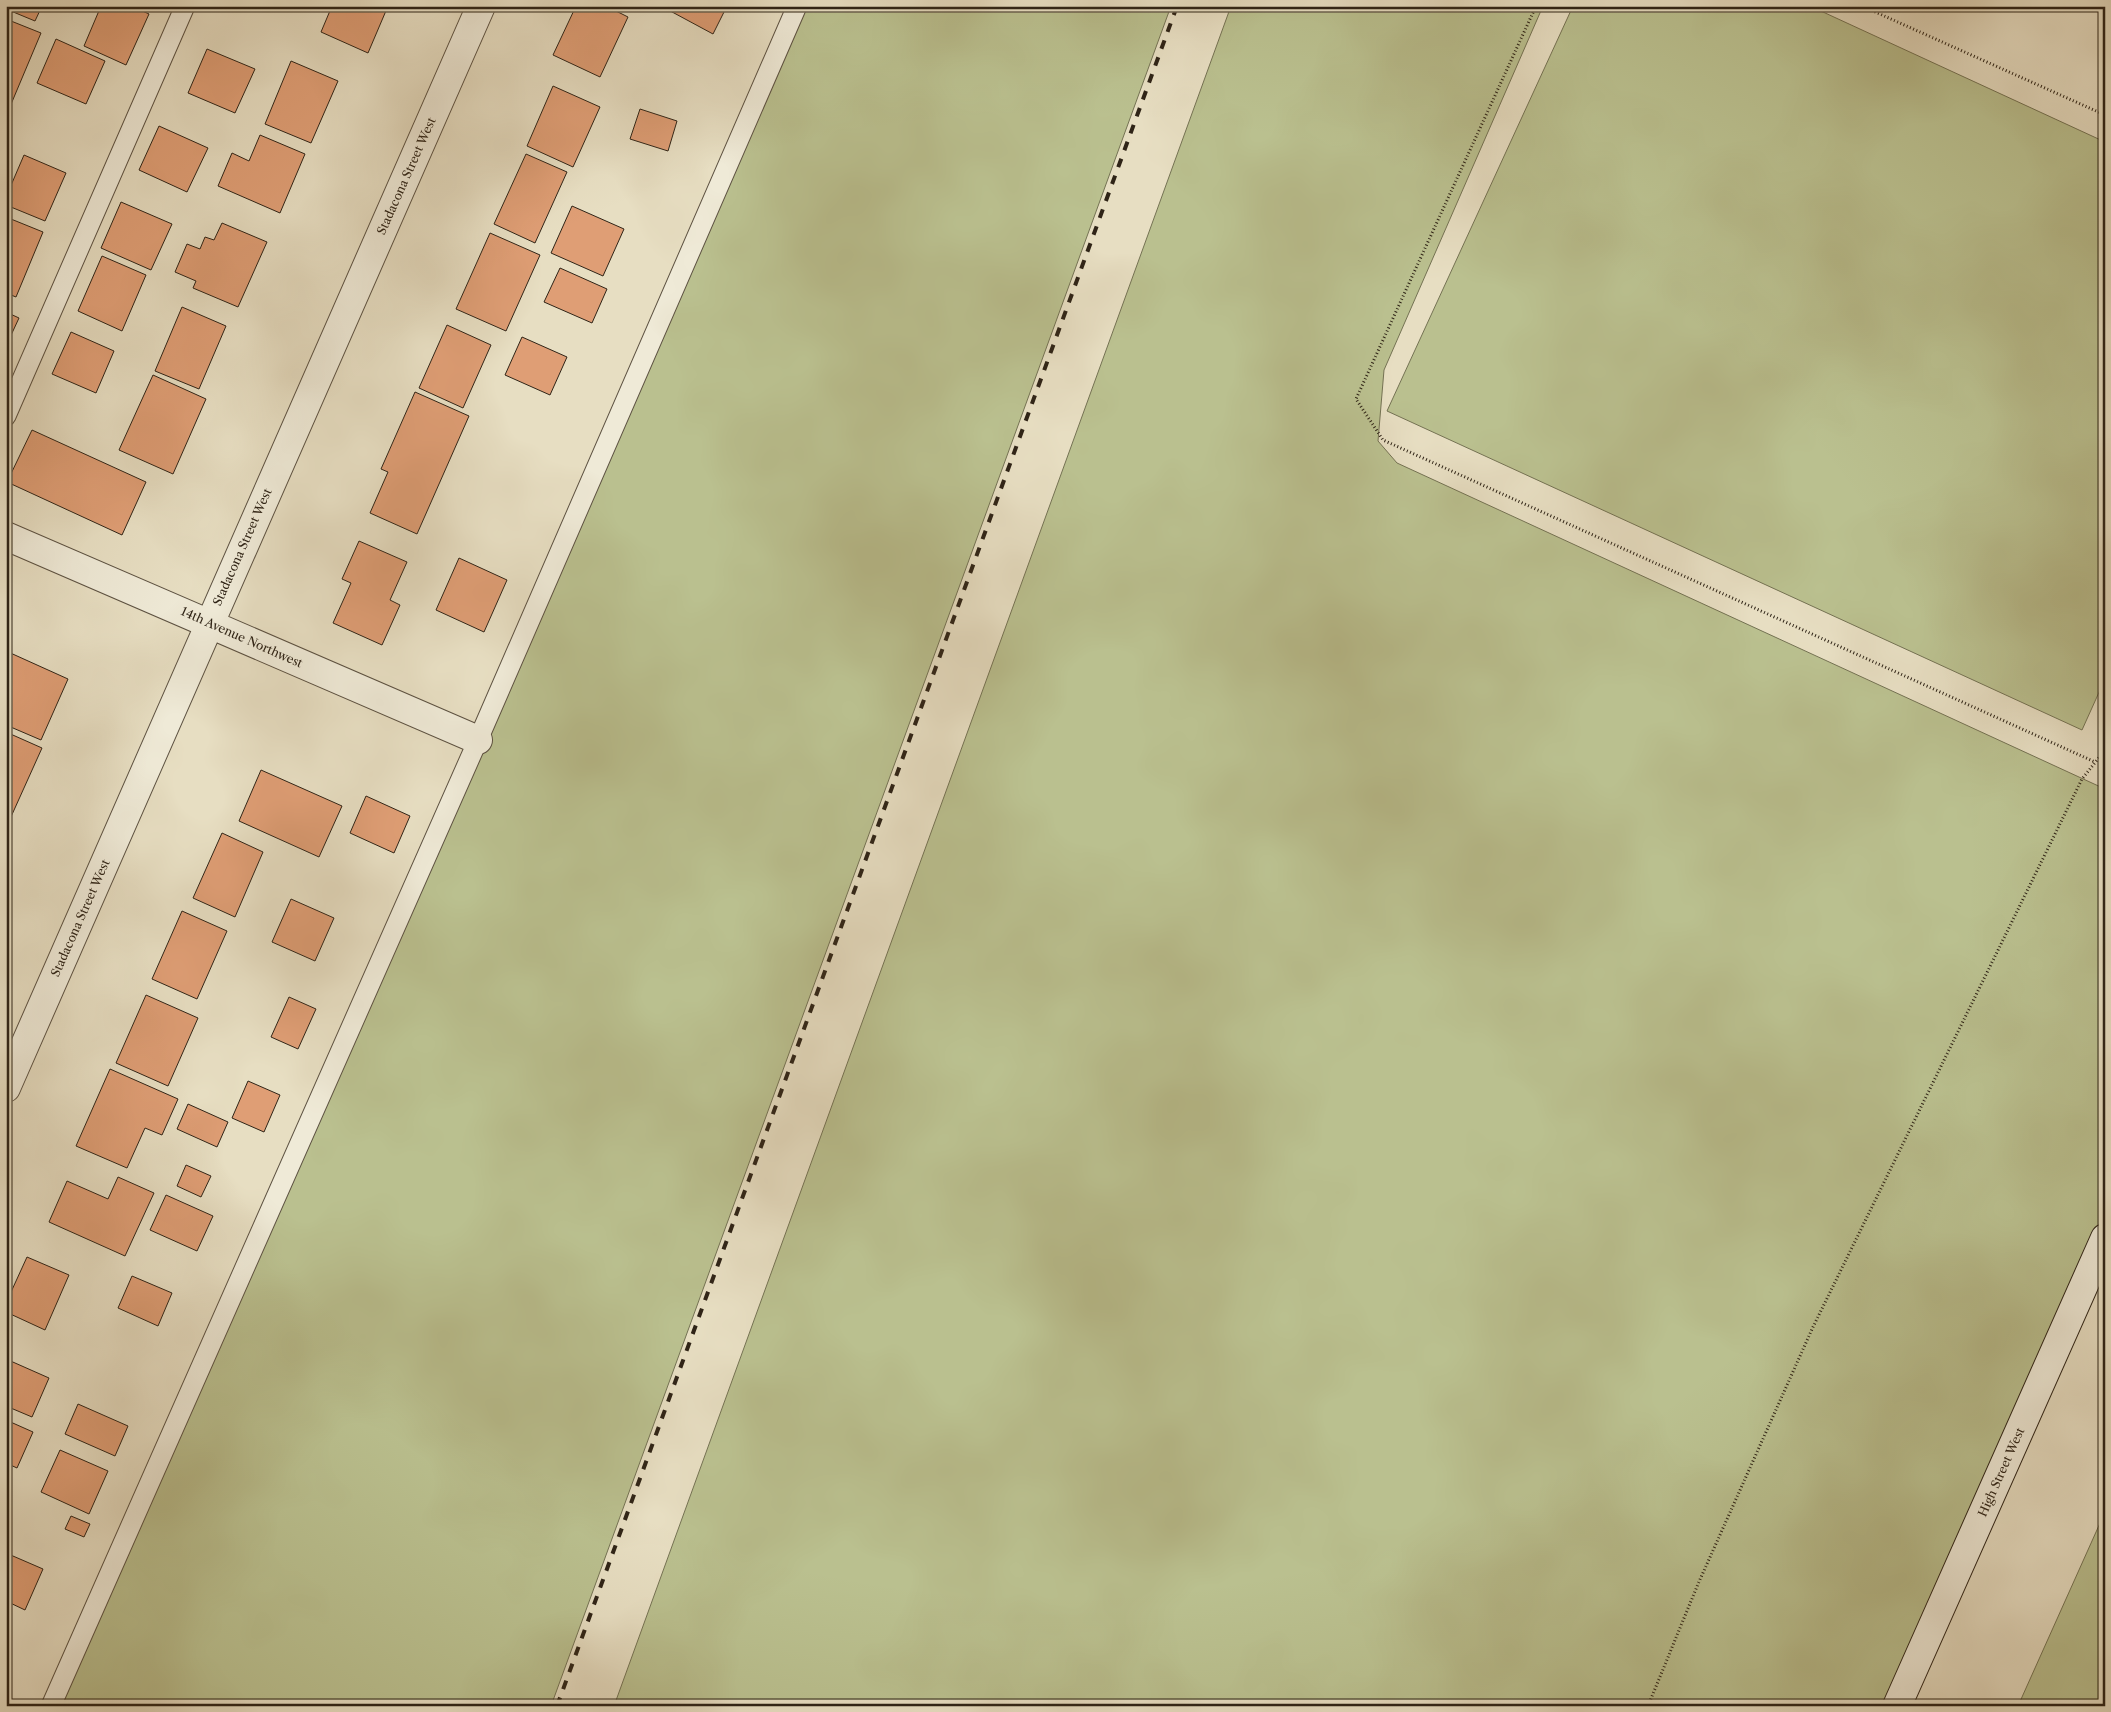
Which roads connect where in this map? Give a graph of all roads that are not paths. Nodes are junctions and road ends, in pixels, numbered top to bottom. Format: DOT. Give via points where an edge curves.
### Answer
graph roads {
  1 [pos="185,6"];
  2 [pos="481,6"];
  3 [pos="797,6"];
  4 [pos="6,416"];
  5 [pos="6,536"];
  6 [pos="209,622"];
  7 [pos="478,740"];
  8 [pos="6,1088"];
  9 [pos="2105,1238"];
  10 [pos="51,1706"];
  11 [pos="1897,1706"];
  1 -- 4 [label="lane"];
  2 -- 6 [label="street, Stadacona Street West"];
  3 -- 7 [label="lane"];
  5 -- 6 [label="street, 14th Avenue Northwest"];
  6 -- 7 [label="street, 14th Avenue Northwest"];
  6 -- 8 [label="street, Stadacona Street West"];
  7 -- 10 [label="lane"];
  9 -- 11 [label="street, High Street West"];
}
